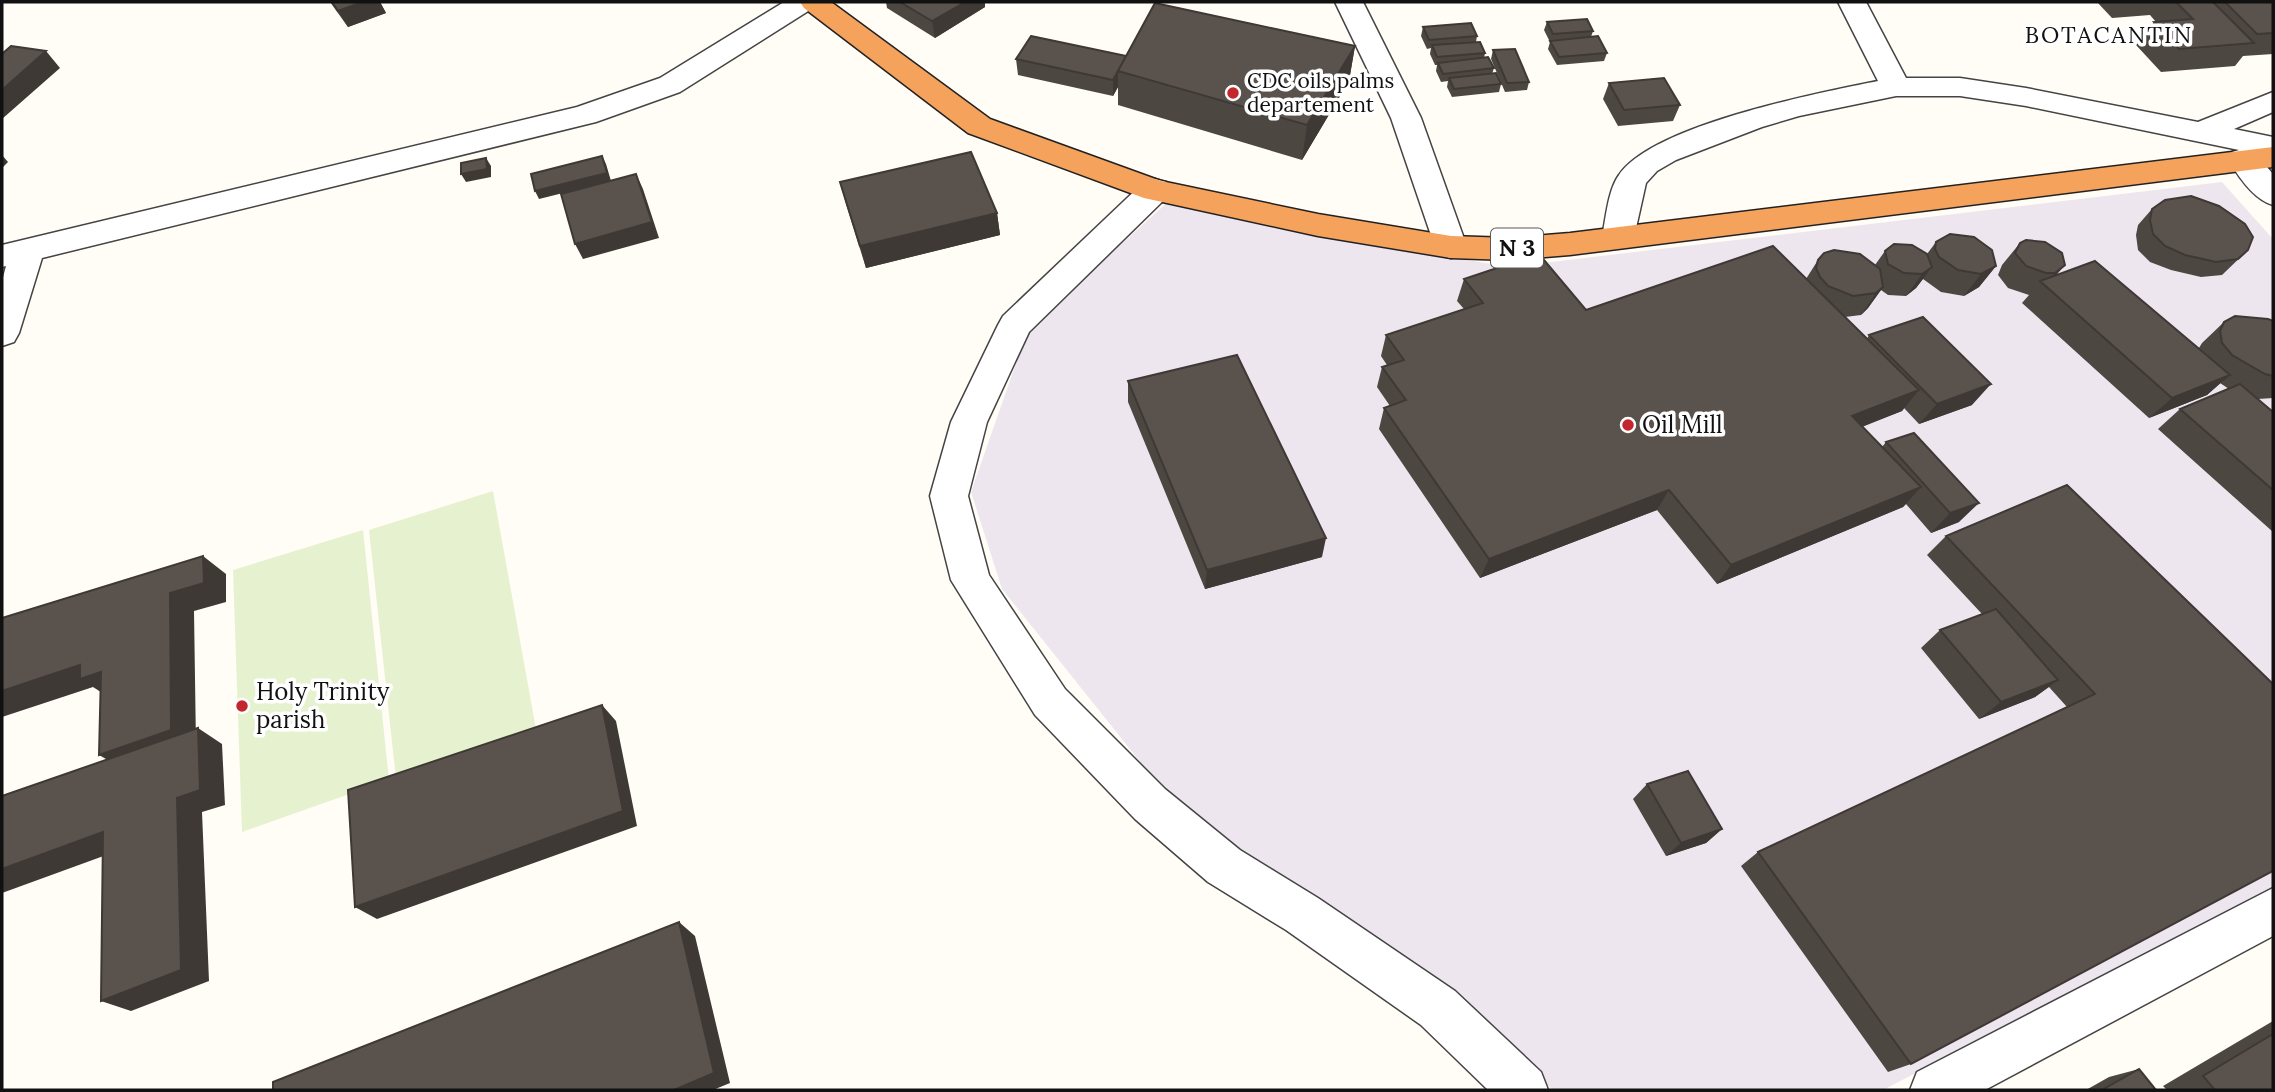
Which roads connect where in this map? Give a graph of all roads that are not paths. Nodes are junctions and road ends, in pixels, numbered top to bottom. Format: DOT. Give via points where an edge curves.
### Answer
graph roads {
  1 [pos="803,2"];
  2 [pos="814,2"];
  3 [pos="1349,2"];
  4 [pos="1852,2"];
  5 [pos="1895,87"];
  6 [pos="2273,101"];
  7 [pos="2204,131"];
  8 [pos="2273,147"];
  9 [pos="2258,158"];
  10 [pos="1155,190"];
  11 [pos="2273,194"];
  12 [pos="1618,237"];
  13 [pos="1451,247"];
  14 [pos="15,253"];
  15 [pos="2,333"];
  16 [pos="2273,911"];
  17 [pos="1523,1090"];
  18 [pos="1935,1090"];
  1 -- 14 [label="street" via="670,85 585,115"];
  2 -- 10 [label="highway, N 3" via="979,126"];
  3 -- 13 [label="street" via="1406,118"];
  4 -- 5 [label="street"];
  5 -- 7 [label="street" via="1961,87"];
  5 -- 12 [label="street" via="1762,117 1665,153 1631,180"];
  6 -- 7 [label="street"];
  7 -- 8 [label="street"];
  9 -- 11 [label="street"];
  9 -- 12 [label="highway, N 3"];
  10 -- 13 [label="highway, N 3" via="1318,225"];
  10 -- 17 [label="street" via="1015,324 969,422 950,496 971,580 1050,702 1150,804 1224,866 1438,1008"];
  12 -- 13 [label="highway, N 3" via="1509,248"];
  14 -- 15 [label="street"];
  16 -- 18 [label="street"];
}
